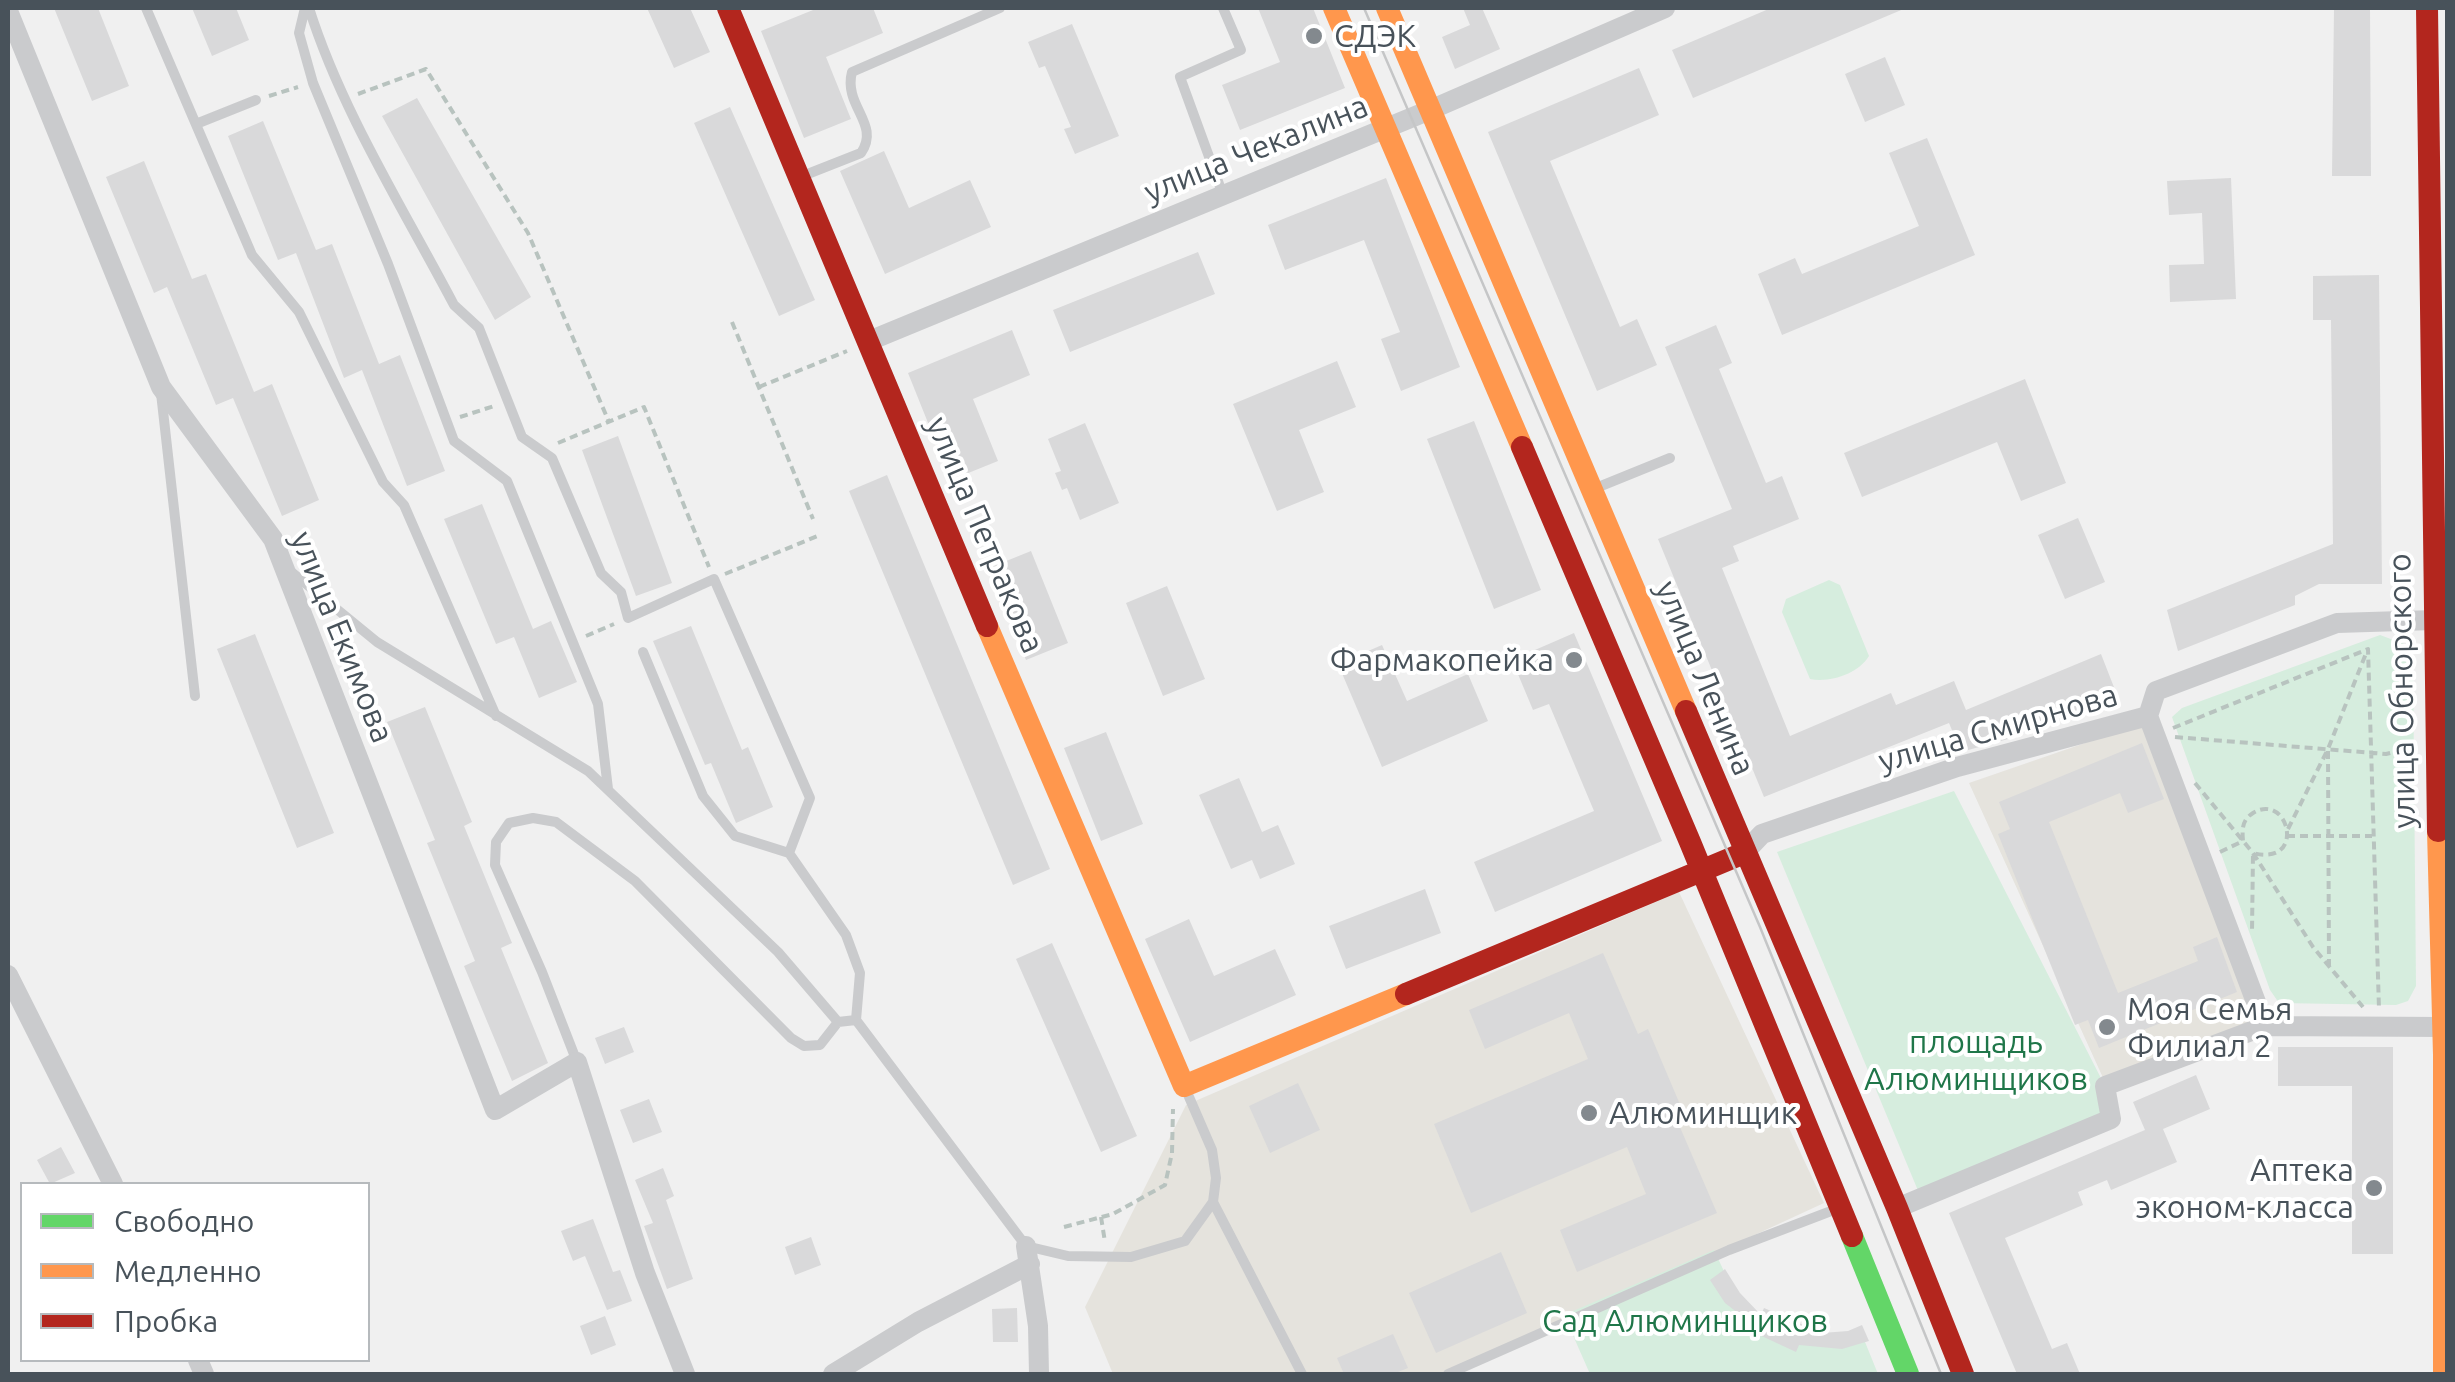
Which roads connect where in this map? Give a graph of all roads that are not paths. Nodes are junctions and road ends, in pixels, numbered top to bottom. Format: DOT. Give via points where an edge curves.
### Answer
graph roads {
  1 [pos="146,8"];
  2 [pos="307,8"];
  3 [pos="728,8"];
  4 [pos="1000,8"];
  5 [pos="1223,8"];
  6 [pos="1334,8"];
  7 [pos="1387,8"];
  8 [pos="1665,8"];
  9 [pos="2427,8"];
  10 [pos="8,11"];
  11 [pos="256,100"];
  12 [pos="1430,110"];
  13 [pos="196,124"];
  14 [pos="1386,128"];
  15 [pos="798,178"];
  16 [pos="1223,195"];
  17 [pos="869,342"];
  18 [pos="161,387"];
  19 [pos="1670,458"];
  20 [pos="1590,490"];
  21 [pos="283,565"];
  22 [pos="2434,620"];
  23 [pos="643,652"];
  24 [pos="195,696"];
  25 [pos="496,716"];
  26 [pos="2151,725"];
  27 [pos="2442,772"];
  28 [pos="608,788"];
  29 [pos="788,853"];
  30 [pos="1744,853"];
  31 [pos="2442,865"];
  32 [pos="1701,869"];
  33 [pos="8,976"];
  34 [pos="856,1020"];
  35 [pos="838,1022"];
  36 [pos="2266,1026"];
  37 [pos="2443,1027"];
  38 [pos="577,1062"];
  39 [pos="1179,1094"];
  40 [pos="112,1182"];
  41 [pos="1214,1202"];
  42 [pos="1840,1208"];
  43 [pos="1897,1208"];
  44 [pos="1028,1255"];
  45 [pos="840,1373"];
  46 [pos="685,1374"];
  47 [pos="1039,1374"];
  48 [pos="1302,1374"];
  49 [pos="1448,1374"];
  50 [pos="1908,1374"];
  51 [pos="1963,1374"];
  52 [pos="2444,1374"];
  1 -- 13 [label="lane"];
  2 -- 28 [label="lane" via="299,33 312,83 454,441 507,481 598,704"];
  2 -- 29 [label="lane" via="346,99 454,305 478,328 522,437 552,458 601,573 620,592 628,618 714,579 810,798"];
  3 -- 15 [label="main road, улица Петракова"];
  4 -- 15 [label="lane" via="852,72 848,88 868,131 866,145 861,154"];
  5 -- 16 [label="lane" via="1241,50 1180,77"];
  6 -- 14 [label="main road"];
  7 -- 12 [label="main road, улица Ленина"];
  8 -- 12 [label="street, улица Чекалина"];
  9 -- 22 [label="main road, улица Обнорского"];
  10 -- 18 [label="street, улица Екимова"];
  11 -- 13 [label="lane"];
  12 -- 14 [label="street, улица Чекалина"];
  12 -- 20 [label="main road, улица Ленина"];
  13 -- 25 [label="lane" via="252,256 299,312 383,482 404,505"];
  14 -- 16 [label="street, улица Чекалина"];
  14 -- 32 [label="main road"];
  15 -- 17 [label="main road, улица Петракова"];
  16 -- 17 [label="street, улица Чекалина"];
  17 -- 39 [label="main road, улица Петракова"];
  18 -- 21 [label="street, улица Екимова" via="273,538"];
  18 -- 24 [label="lane"];
  19 -- 20 [label="lane"];
  20 -- 30 [label="main road, улица Ленина"];
  21 -- 25 [label="lane" via="376,642"];
  21 -- 38 [label="street, улица Екимова" via="495,1110"];
  22 -- 26 [label="street, улица Смирнова" via="2338,624 2156,691"];
  22 -- 27 [label="main road, улица Обнорского"];
  23 -- 29 [label="lane" via="703,796 735,836"];
  25 -- 28 [label="lane"];
  26 -- 30 [label="street, улица Смирнова" via="1940,773 1762,834"];
  26 -- 36 [label="street"];
  27 -- 31 [label="main road, улица Обнорского"];
  28 -- 35 [label="lane" via="778,952"];
  29 -- 34 [label="lane" via="846,934 860,972"];
  30 -- 32 [label="main road"];
  30 -- 43 [label="main road, улица Ленина"];
  31 -- 37 [label="main road, улица Обнорского"];
  32 -- 39 [label="main road"];
  32 -- 42 [label="main road"];
  33 -- 40 [label="street"];
  34 -- 35 [label="lane"];
  34 -- 44 [label="lane"];
  35 -- 38 [label="lane" via="820,1045 804,1046 635,880 556,822 509,823 496,842 494,866"];
  36 -- 37 [label="street"];
  36 -- 43 [label="street" via="2105,1086 2111,1120"];
  37 -- 52 [label="main road, улица Обнорского"];
  38 -- 46 [label="street" via="644,1273"];
  39 -- 41 [label="lane" via="1212,1150"];
  41 -- 44 [label="lane" via="1185,1241 1131,1257"];
  41 -- 48 [label="lane"];
  42 -- 49 [label="lane"];
  42 -- 50 [label="main road"];
  43 -- 51 [label="main road, улица Ленина"];
  44 -- 45 [label="street"];
  44 -- 47 [label="street"];
}
